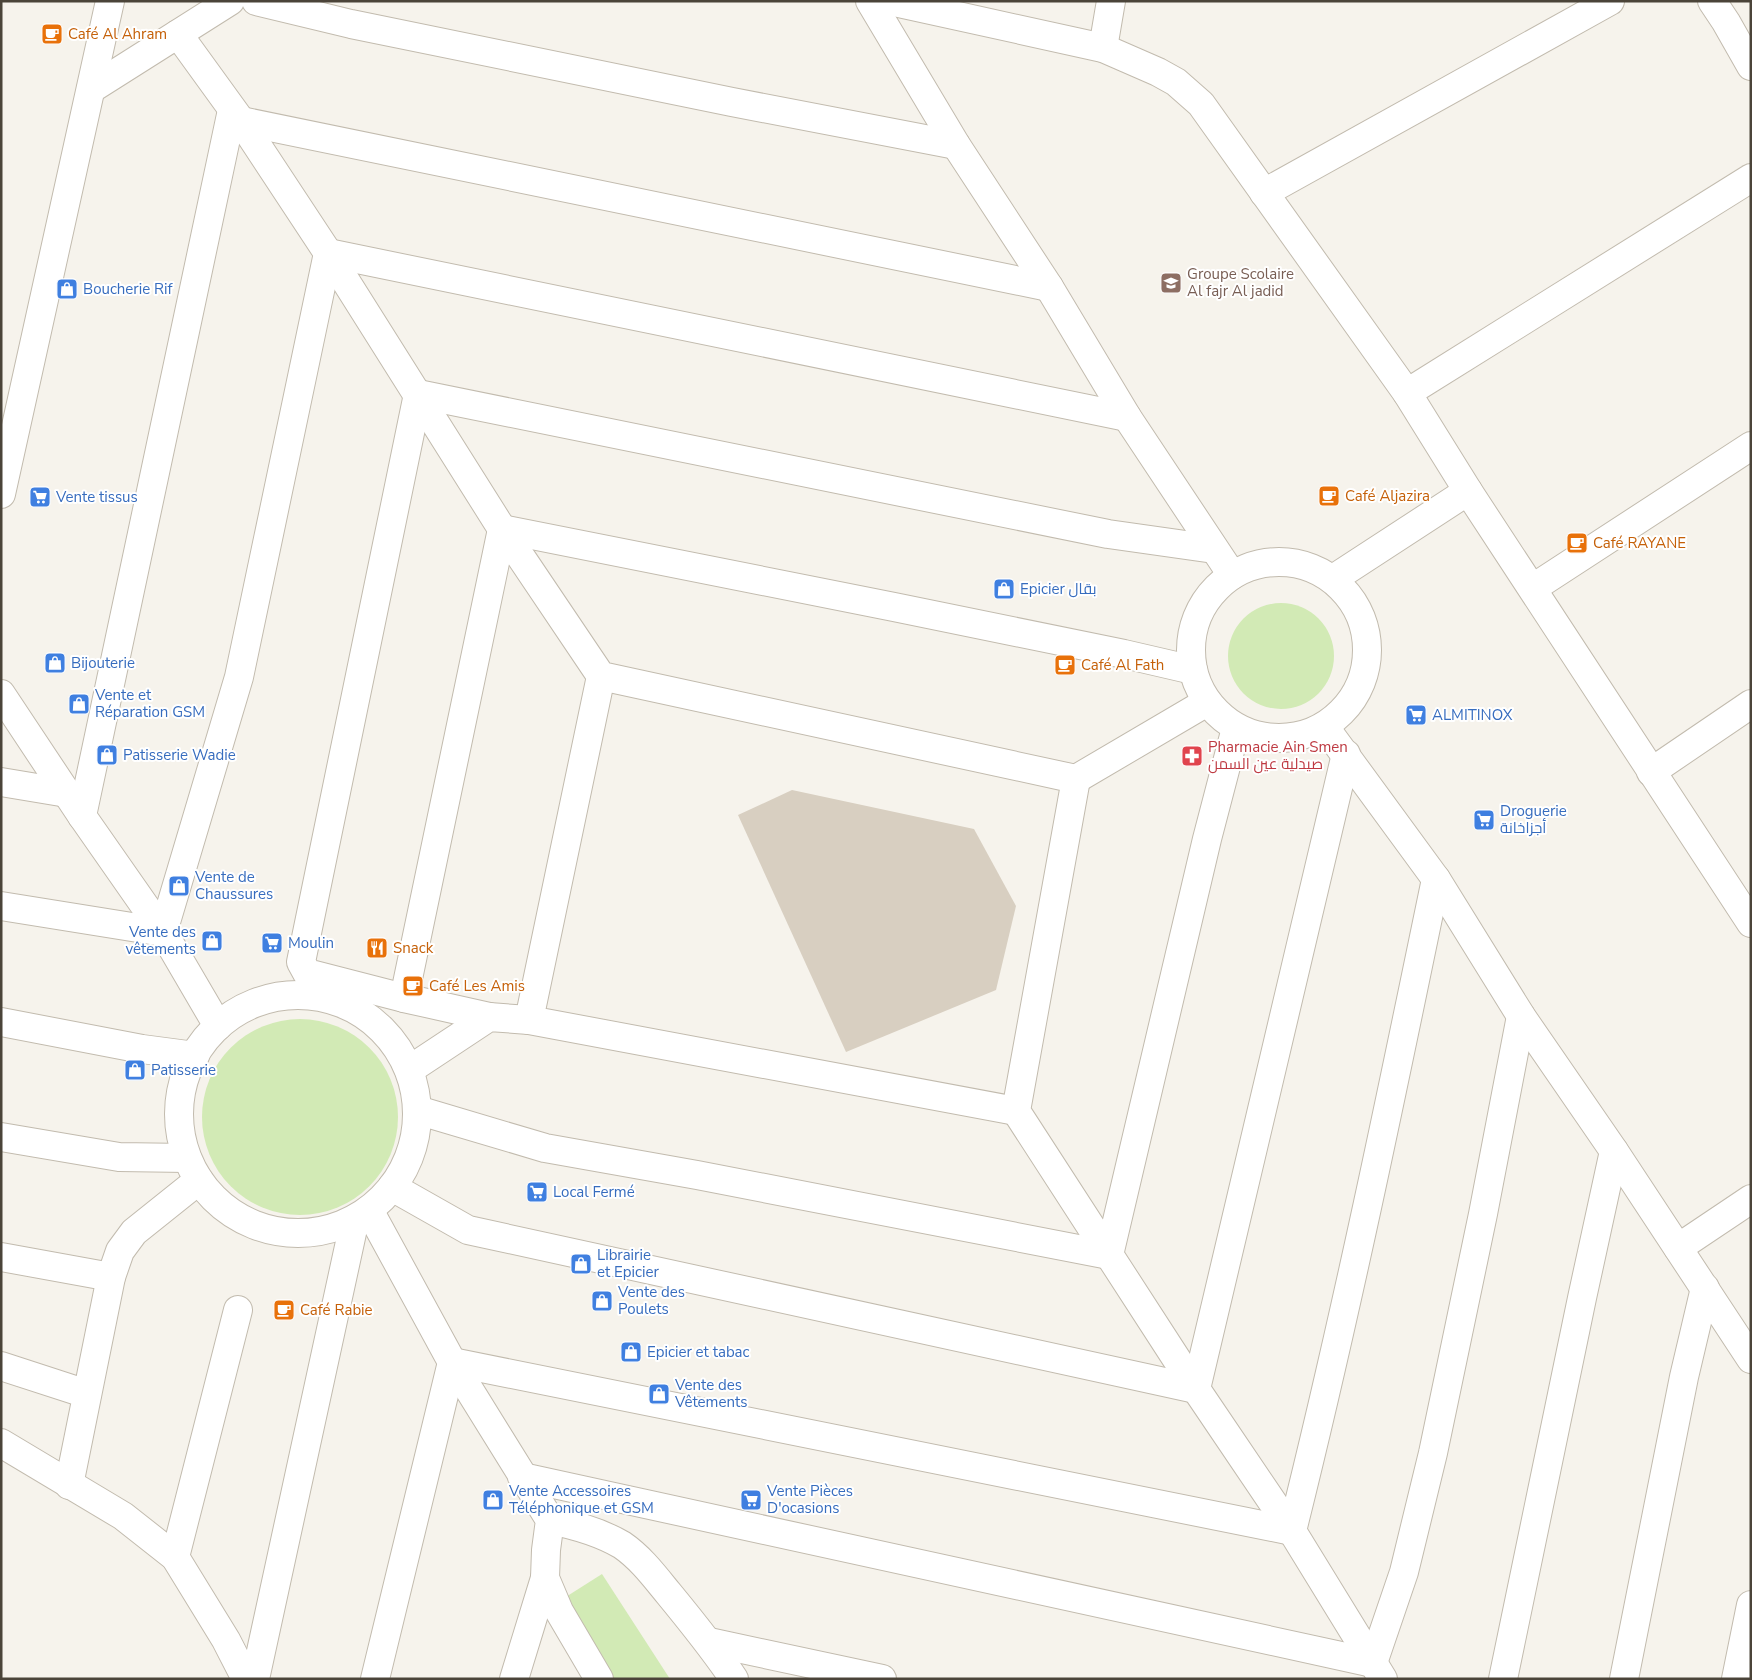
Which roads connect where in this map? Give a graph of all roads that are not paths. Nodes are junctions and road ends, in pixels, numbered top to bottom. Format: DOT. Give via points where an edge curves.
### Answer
graph roads {
  1 [pos="110,1"];
  2 [pos="230,1"];
  3 [pos="256,1"];
  4 [pos="870,1"];
  5 [pos="890,1"];
  6 [pos="1112,1"];
  7 [pos="1610,1"];
  8 [pos="1712,1"];
  9 [pos="178,34"];
  10 [pos="1103,48"];
  11 [pos="1751,66"];
  12 [pos="91,89"];
  13 [pos="237,115"];
  14 [pos="956,145"];
  15 [pos="1751,178"];
  16 [pos="1264,194"];
  17 [pos="328,253"];
  18 [pos="1049,287"];
  19 [pos="1407,393"];
  20 [pos="418,394"];
  21 [pos="1127,417"];
  22 [pos="1751,446"];
  23 [pos="1468,490"];
  24 [pos="1,494"];
  25 [pos="502,529"];
  26 [pos="1214,549"];
  27 [pos="1232,575"];
  28 [pos="1333,579"];
  29 [pos="1533,588"];
  30 [pos="1193,670"];
  31 [pos="601,676"];
  32 [pos="1,694"];
  33 [pos="1207,702"];
  34 [pos="1751,704"];
  35 [pos="1324,726"];
  36 [pos="1236,728"];
  37 [pos="1346,754"];
  38 [pos="1651,772"];
  39 [pos="1076,779"];
  40 [pos="1,782"];
  41 [pos="68,792"];
  42 [pos="82,816"];
  43 [pos="1436,879"];
  44 [pos="1,906"];
  45 [pos="1751,924"];
  46 [pos="163,932"];
  47 [pos="404,998"];
  48 [pos="1521,1016"];
  49 [pos="489,1017"];
  50 [pos="529,1020"];
  51 [pos="1,1022"];
  52 [pos="218,1026"];
  53 [pos="195,1056"];
  54 [pos="409,1070"];
  55 [pos="417,1110"];
  56 [pos="1016,1111"];
  57 [pos="1,1137"];
  58 [pos="1614,1151"];
  59 [pos="193,1169"];
  60 [pos="392,1187"];
  61 [pos="1751,1199"];
  62 [pos="362,1214"];
  63 [pos="1678,1248"];
  64 [pos="1109,1255"];
  65 [pos="1,1257"];
  66 [pos="111,1278"];
  67 [pos="1705,1288"];
  68 [pos="238,1310"];
  69 [pos="1751,1359"];
  70 [pos="452,1362"];
  71 [pos="1,1366"];
  72 [pos="1196,1389"];
  73 [pos="87,1394"];
  74 [pos="1,1443"];
  75 [pos="522,1477"];
  76 [pos="69,1485"];
  77 [pos="550,1520"];
  78 [pos="1292,1531"];
  79 [pos="175,1557"];
  80 [pos="545,1578"];
  81 [pos="1751,1605"];
  82 [pos="709,1642"];
  83 [pos="1378,1671"];
  84 [pos="246,1679"];
  85 [pos="255,1679"];
  86 [pos="375,1679"];
  87 [pos="514,1679"];
  88 [pos="599,1679"];
  89 [pos="734,1679"];
  90 [pos="882,1679"];
  91 [pos="1503,1679"];
  92 [pos="1624,1679"];
  93 [pos="1736,1679"];
  1 -- 12 [label="street"];
  2 -- 9 [label="street"];
  3 -- 14 [label="street" via="351,24"];
  4 -- 14 [label="street"];
  5 -- 10 [label="street"];
  6 -- 10 [label="street"];
  7 -- 16 [label="street"];
  8 -- 11 [label="street"];
  9 -- 12 [label="street"];
  9 -- 13 [label="street"];
  10 -- 16 [label="street" via="1158,72 1189,93 1201,104"];
  12 -- 24 [label="street"];
  13 -- 17 [label="street"];
  13 -- 18 [label="street"];
  13 -- 42 [label="street"];
  14 -- 18 [label="street"];
  15 -- 19 [label="street"];
  16 -- 19 [label="street"];
  17 -- 20 [label="street"];
  17 -- 21 [label="street"];
  17 -- 46 [label="street" via="239,677"];
  18 -- 21 [label="street"];
  19 -- 23 [label="street"];
  20 -- 25 [label="street"];
  20 -- 26 [label="street" via="1108,534"];
  20 -- 47 [label="street" via="301,962 307,973"];
  21 -- 26 [label="street"];
  22 -- 29 [label="street"];
  23 -- 28 [label="street"];
  23 -- 29 [label="street"];
  25 -- 30 [label="street"];
  25 -- 31 [label="street"];
  25 -- 47 [label="street"];
  26 -- 27 [label="street"];
  27 -- 28 [label="street" via="1256,564 1274,561 1301,564"];
  27 -- 30 [label="street" via="1216,588 1198,612 1190,641"];
  28 -- 35 [label="street" via="1359,612 1366,633 1367,655 1364,676 1354,695"];
  29 -- 38 [label="street"];
  30 -- 33 [label="street"];
  31 -- 39 [label="street"];
  31 -- 50 [label="street"];
  32 -- 41 [label="street"];
  33 -- 36 [label="street"];
  33 -- 39 [label="street"];
  34 -- 38 [label="street"];
  35 -- 36 [label="street" via="1303,735 1280,738 1257,736"];
  35 -- 37 [label="street"];
  36 -- 64 [label="street"];
  37 -- 43 [label="street"];
  37 -- 72 [label="street"];
  38 -- 45 [label="street"];
  39 -- 56 [label="street"];
  40 -- 41 [label="street"];
  41 -- 42 [label="street"];
  42 -- 46 [label="street"];
  43 -- 48 [label="street"];
  43 -- 78 [label="street" via="1326,1395"];
  44 -- 46 [label="street"];
  46 -- 52 [label="street"];
  47 -- 49 [label="street"];
  48 -- 58 [label="street"];
  48 -- 83 [label="street" via="1433,1454"];
  49 -- 50 [label="street"];
  49 -- 54 [label="street"];
  50 -- 56 [label="street"];
  51 -- 53 [label="street"];
  52 -- 53 [label="street"];
  52 -- 54 [label="street" via="248,1007 280,997 314,997 334,1001 371,1020 399,1051"];
  53 -- 59 [label="street" via="187,1072 180,1106 182,1142"];
  54 -- 55 [label="street"];
  55 -- 60 [label="street" via="412,1151"];
  55 -- 64 [label="street" via="545,1148"];
  56 -- 64 [label="street"];
  57 -- 59 [label="street"];
  58 -- 63 [label="street"];
  58 -- 91 [label="street"];
  59 -- 62 [label="street" via="210,1195 225,1209 269,1229 318,1232 337,1227"];
  59 -- 66 [label="street" via="134,1232 120,1251"];
  60 -- 62 [label="street"];
  60 -- 72 [label="street" via="468,1230"];
  61 -- 63 [label="street"];
  62 -- 70 [label="street"];
  62 -- 85 [label="street"];
  63 -- 67 [label="street"];
  64 -- 72 [label="street"];
  65 -- 66 [label="street"];
  66 -- 73 [label="street"];
  67 -- 69 [label="street"];
  67 -- 92 [label="street" via="1684,1377"];
  68 -- 79 [label="street"];
  70 -- 75 [label="street"];
  70 -- 78 [label="street"];
  70 -- 86 [label="street"];
  71 -- 73 [label="street"];
  72 -- 78 [label="street"];
  73 -- 76 [label="street"];
  74 -- 76 [label="street"];
  75 -- 77 [label="street"];
  75 -- 83 [label="street"];
  76 -- 79 [label="street" via="123,1516"];
  77 -- 80 [label="street"];
  77 -- 82 [label="street" via="597,1533 643,1562"];
  78 -- 83 [label="street"];
  79 -- 84 [label="street"];
  80 -- 87 [label="street"];
  80 -- 88 [label="street" via="559,1611"];
  81 -- 93 [label="street"];
  82 -- 89 [label="street"];
  82 -- 90 [label="street"];
}
